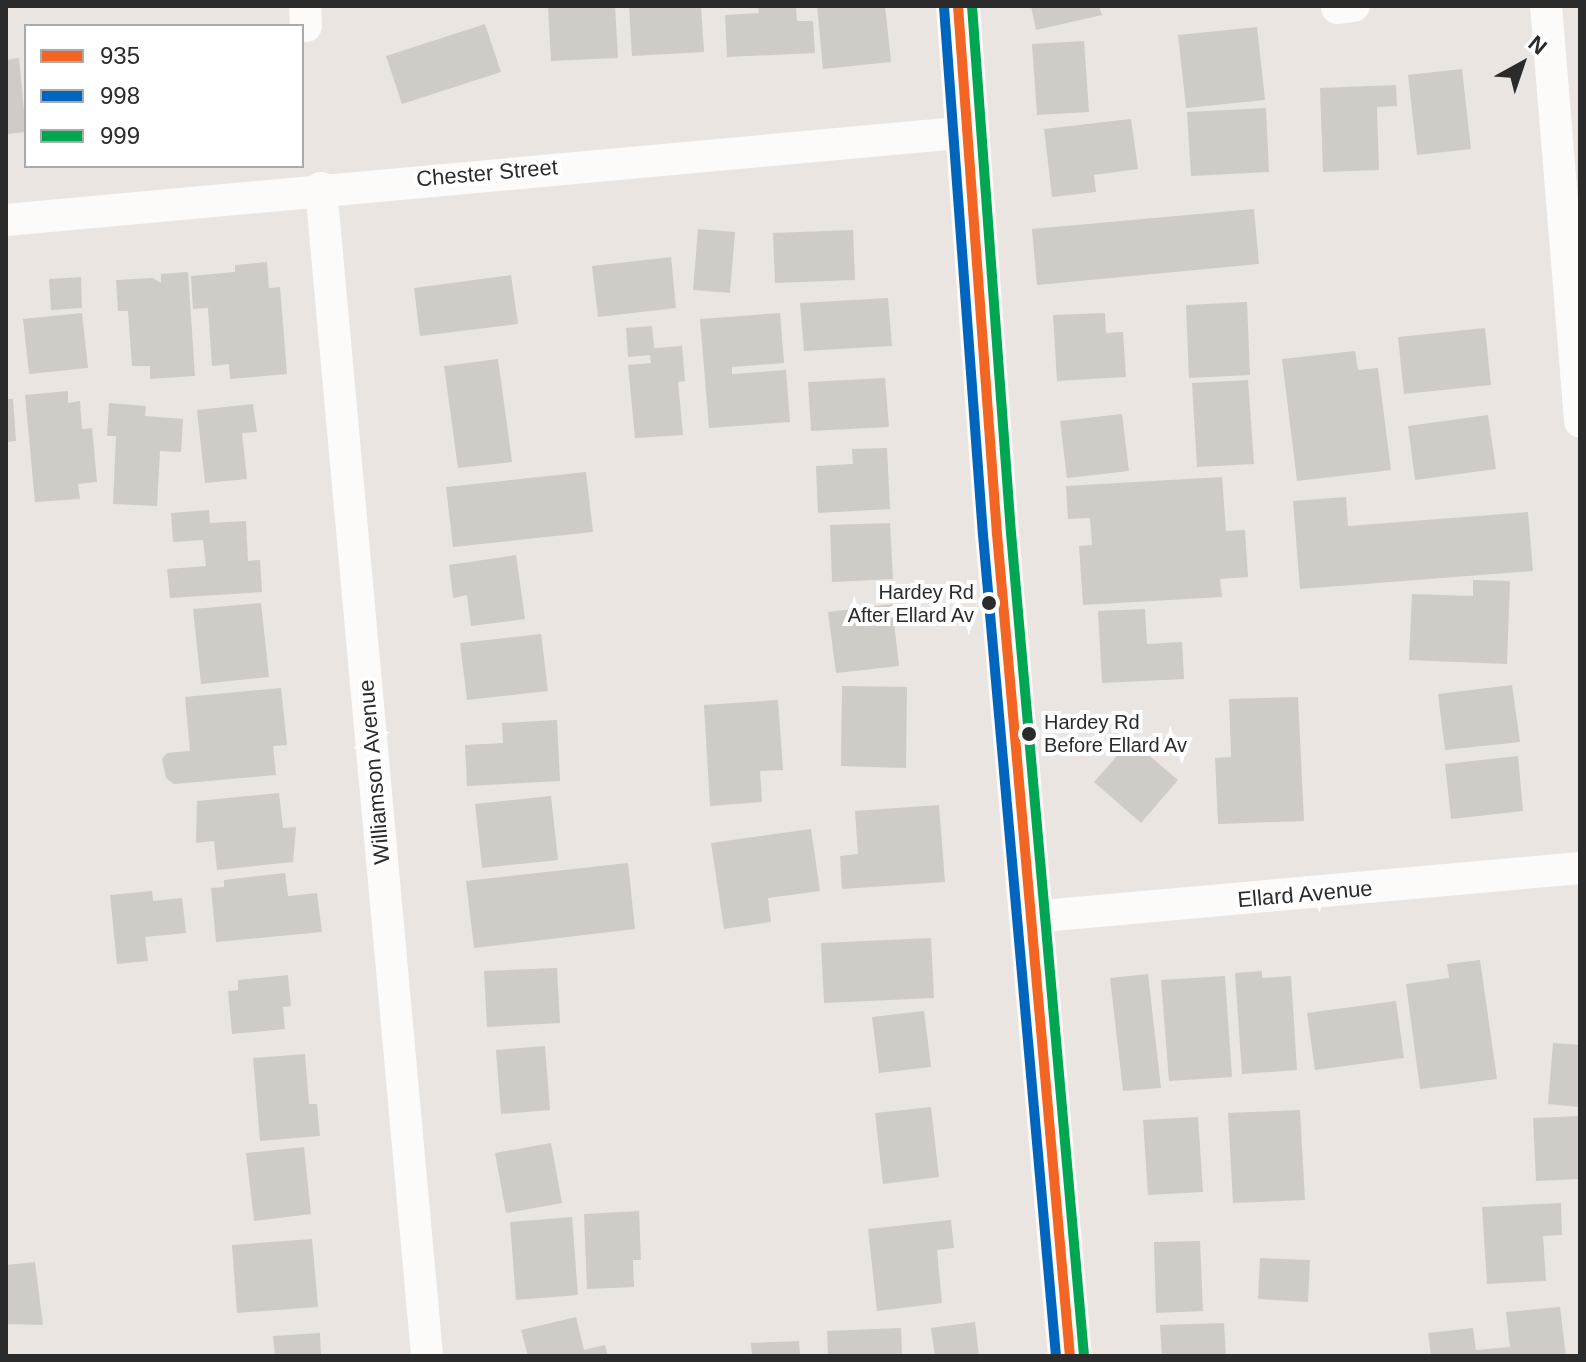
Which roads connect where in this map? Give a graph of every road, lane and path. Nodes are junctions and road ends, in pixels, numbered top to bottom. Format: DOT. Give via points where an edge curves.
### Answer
graph roads {
  1 [pos="958,6"];
  2 [pos="1546,6"];
  3 [pos="969,132"];
  4 [pos="321,188"];
  5 [pos="6,220"];
  6 [pos="1580,422"];
  7 [pos="1580,868"];
  8 [pos="1031,917"];
  9 [pos="427,1356"];
  10 [pos="1070,1356"];
  1 -- 3 [label="main road"];
  2 -- 6 [label="street"];
  3 -- 4 [label="street, Chester Street"];
  3 -- 8 [label="main road"];
  4 -- 5 [label="street, Chester Street"];
  4 -- 9 [label="street, Williamson Avenue"];
  7 -- 8 [label="street, Ellard Avenue"];
  8 -- 10 [label="main road"];
}
